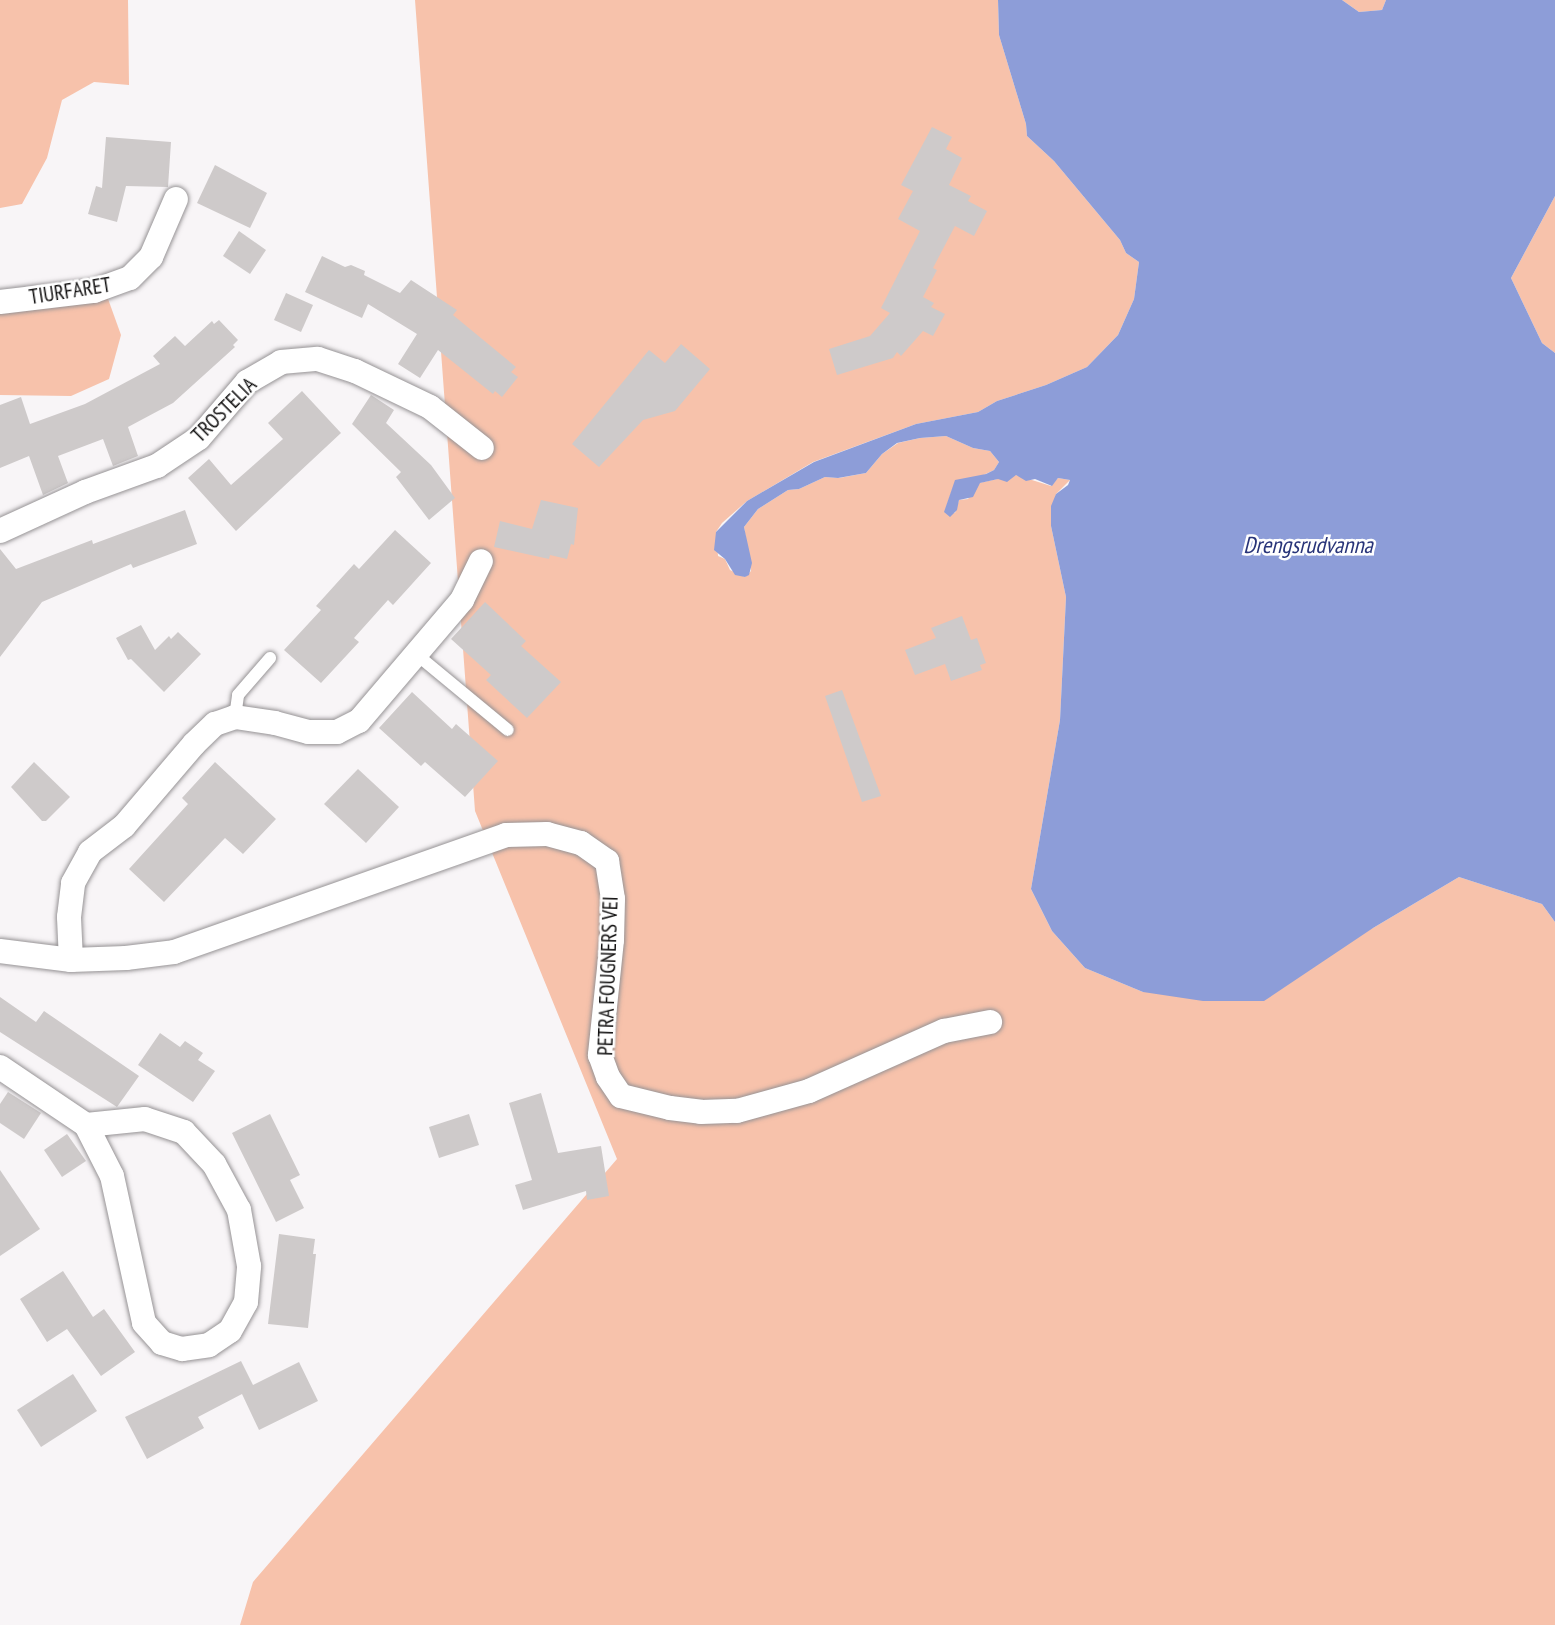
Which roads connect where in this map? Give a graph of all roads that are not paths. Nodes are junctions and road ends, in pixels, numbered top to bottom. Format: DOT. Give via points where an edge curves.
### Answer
graph roads {
  1 [pos="176,199"];
  2 [pos="0,302"];
  3 [pos="482,447"];
  4 [pos="0,531"];
  5 [pos="481,561"];
  6 [pos="416,654"];
  7 [pos="270,658"];
  8 [pos="235,717"];
  9 [pos="508,730"];
  10 [pos="0,951"];
  11 [pos="71,960"];
  12 [pos="990,1022"];
  13 [pos="0,1066"];
  14 [pos="86,1125"];
  1 -- 2 [label="street, TIURFARET" via="151,257 131,278 94,291"];
  3 -- 4 [label="street, TROSTELIA" via="430,407 355,370 318,359 281,362 247,382 199,438 157,466 85,492"];
  5 -- 6 [label="street" via="461,600"];
  6 -- 8 [label="street" via="359,721 337,732 309,732"];
  6 -- 9 [label="lane"];
  7 -- 8 [label="lane" via="238,695"];
  8 -- 11 [label="street" via="215,724 124,826 90,852 73,883"];
  10 -- 11 [label="street, PETRA FOUGNERS VEI"];
  11 -- 12 [label="street, PETRA FOUGNERS VEI" via="174,952 506,835 547,834 581,843 607,861 613,899 612,940 600,1055 621,1096 680,1110 737,1111 808,1091 944,1031"];
  13 -- 14 [label="street"];
  14 -- 14 [label="street" via="112,1176 144,1323 162,1343 181,1349 209,1345 230,1331 246,1302 248,1266 239,1210 214,1164 184,1132 145,1119"];
}
